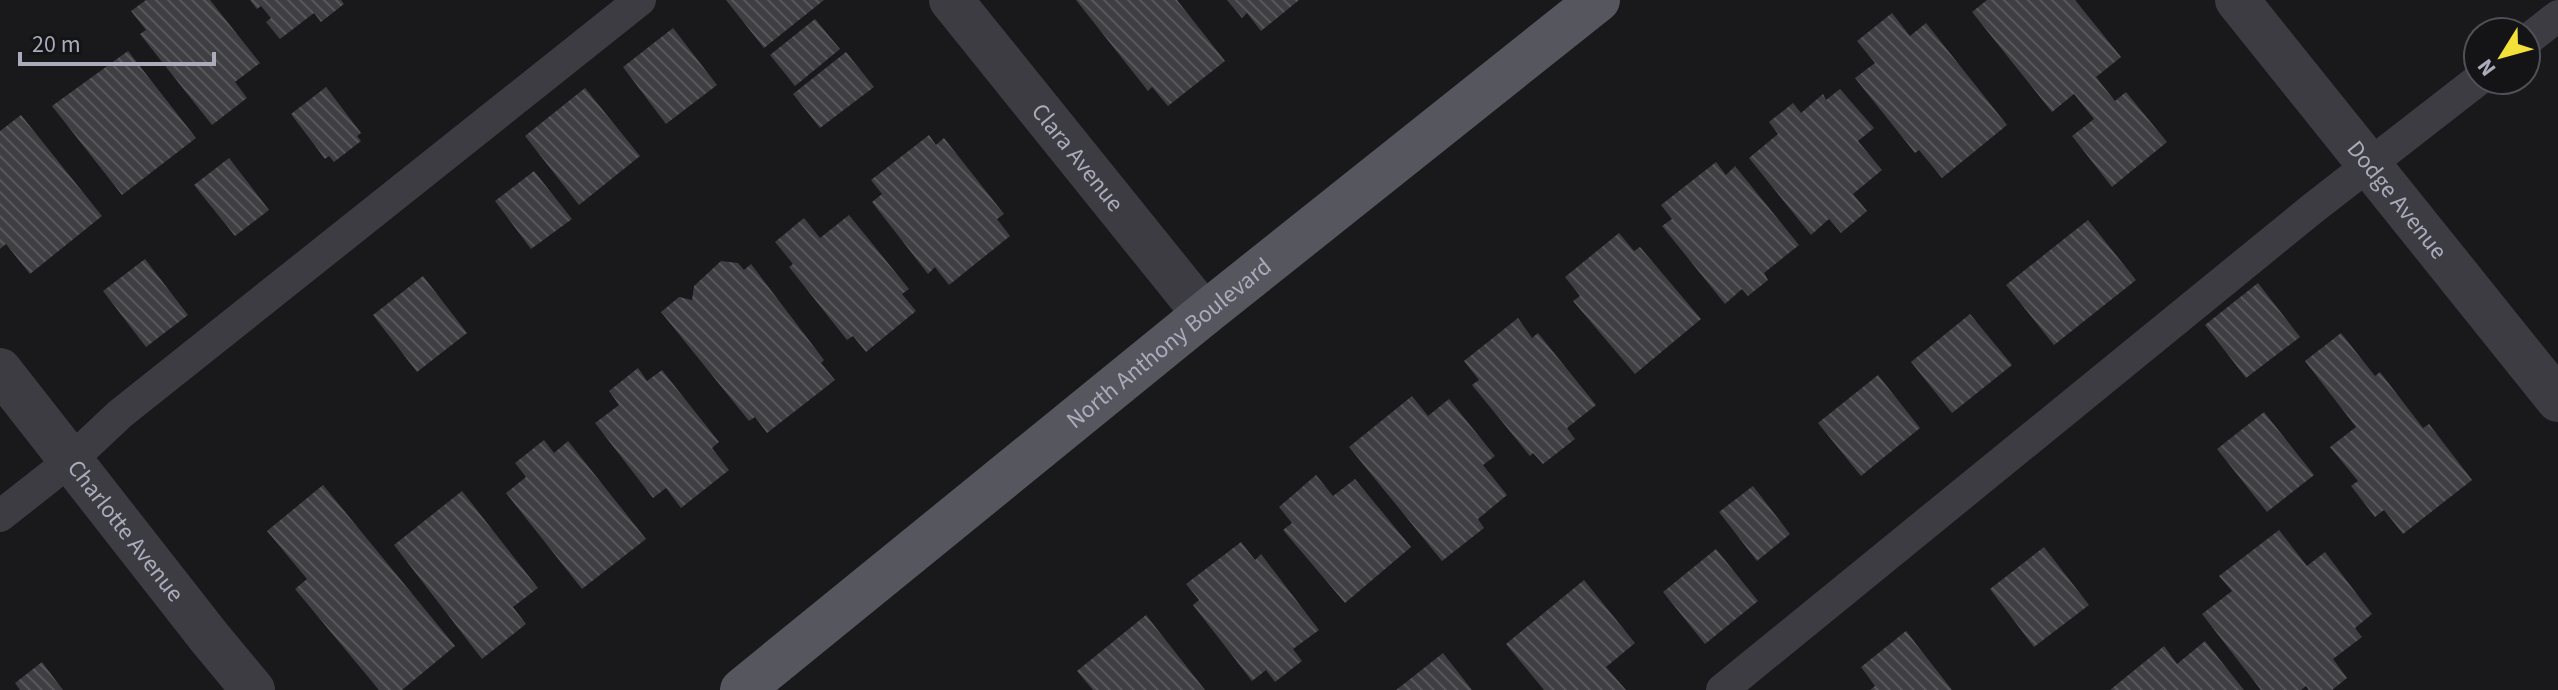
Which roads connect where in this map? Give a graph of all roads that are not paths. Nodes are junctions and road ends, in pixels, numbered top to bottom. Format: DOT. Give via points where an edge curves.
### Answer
graph roads {
  1 [pos="640,0"];
  2 [pos="951,0"];
  3 [pos="1598,0"];
  4 [pos="2237,0"];
  5 [pos="2558,16"];
  6 [pos="2542,28"];
  7 [pos="2462,92"];
  8 [pos="2370,164"];
  9 [pos="1204,314"];
  10 [pos="0,370"];
  11 [pos="2558,400"];
  12 [pos="71,460"];
  13 [pos="0,516"];
  14 [pos="253,690"];
  15 [pos="742,690"];
  16 [pos="1722,690"];
  1 -- 12 [label="lane" via="120,414"];
  2 -- 9 [label="street, Clara Avenue"];
  3 -- 9 [label="main road, North Anthony Boulevard"];
  4 -- 8 [label="street, Dodge Avenue"];
  5 -- 6 [label="lane"];
  7 -- 8 [label="lane"];
  8 -- 11 [label="street, Dodge Avenue"];
  8 -- 16 [label="lane"];
  9 -- 15 [label="main road, North Anthony Boulevard"];
  10 -- 12 [label="street, Charlotte Avenue"];
  12 -- 13 [label="lane"];
  12 -- 14 [label="street, Charlotte Avenue"];
}
